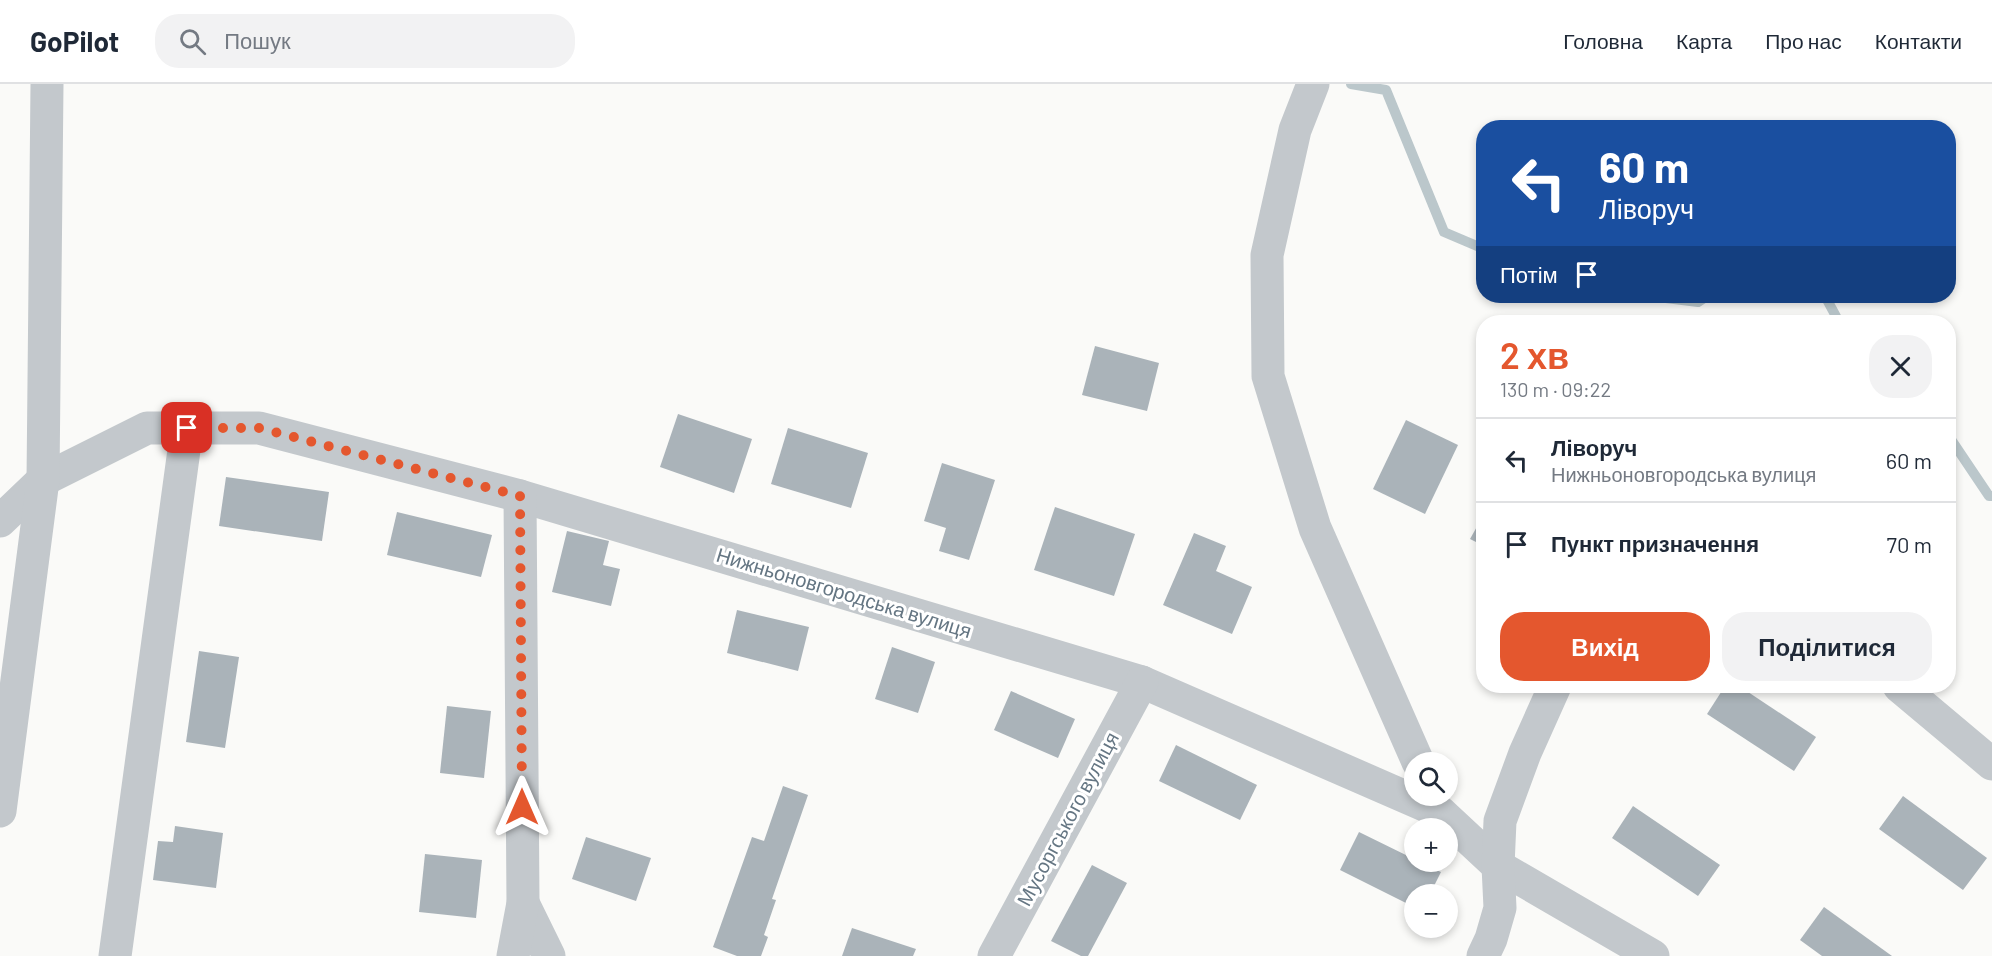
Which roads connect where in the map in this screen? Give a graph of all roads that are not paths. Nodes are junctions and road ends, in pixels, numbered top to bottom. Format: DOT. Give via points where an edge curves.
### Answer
graph roads {
  1 [pos="47,84"];
  2 [pos="1313,84"];
  3 [pos="187,428"];
  4 [pos="43,480"];
  5 [pos="520,496"];
  6 [pos="0,521"];
  7 [pos="1142,682"];
  8 [pos="1553,693"];
  9 [pos="1907,693"];
  10 [pos="1414,752"];
  11 [pos="1992,764"];
  12 [pos="1404,791"];
  13 [pos="1438,806"];
  14 [pos="0,811"];
  15 [pos="1498,866"];
  16 [pos="523,903"];
  17 [pos="115,956"];
  18 [pos="513,956"];
  19 [pos="549,956"];
  20 [pos="994,956"];
  21 [pos="1483,956"];
  22 [pos="1653,956"];
  1 -- 4 [label="street"];
  2 -- 10 [label="street" via="1295,130 1267,255 1268,376 1315,528"];
  3 -- 4 [label="street, Нижньоновгородська вулиця" via="147,428"];
  3 -- 5 [label="street, Нижньоновгородська вулиця" via="259,428"];
  3 -- 17 [label="street"];
  4 -- 6 [label="street, Нижньоновгородська вулиця"];
  4 -- 14 [label="street"];
  5 -- 7 [label="street, Нижньоновгородська вулиця"];
  5 -- 16 [label="street"];
  7 -- 12 [label="street, Нижньоновгородська вулиця"];
  7 -- 20 [label="street, Мусоргського вулиця"];
  8 -- 15 [label="street" via="1500,821"];
  9 -- 11 [label="street"];
  13 -- 15 [label="street, Нижньоновгородська вулиця"];
  15 -- 21 [label="street" via="1500,908"];
  15 -- 22 [label="street, Нижньоновгородська вулиця"];
  16 -- 18 [label="street"];
  16 -- 19 [label="street"];
}
